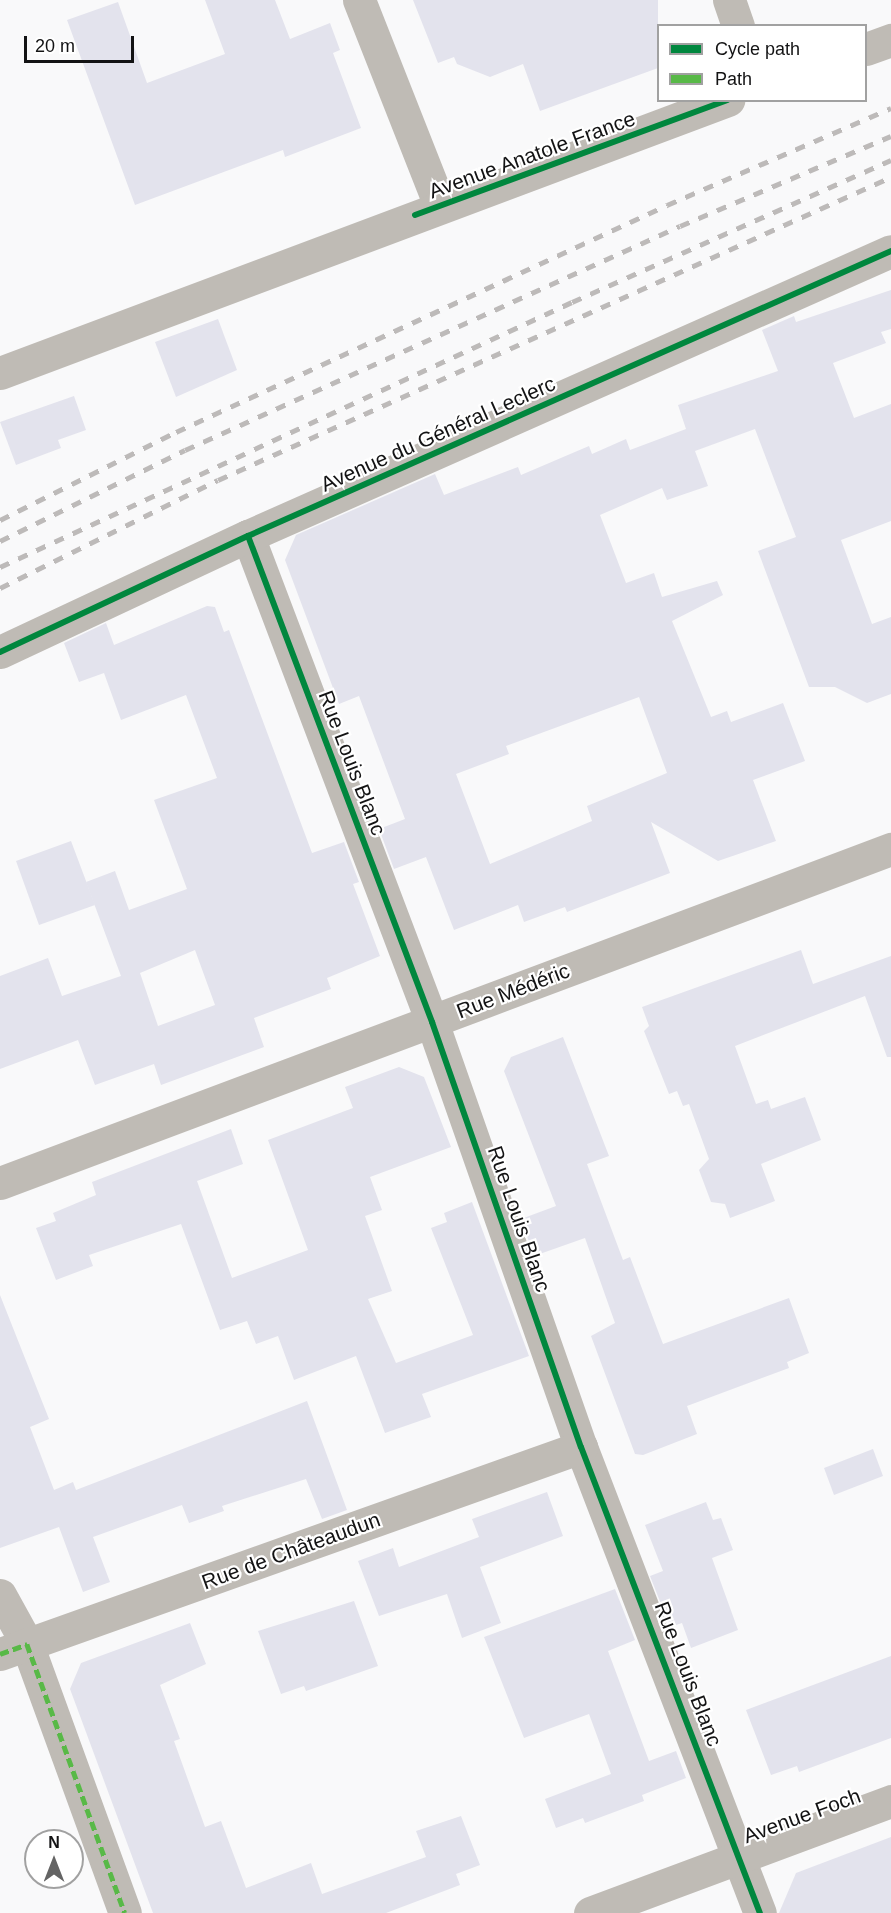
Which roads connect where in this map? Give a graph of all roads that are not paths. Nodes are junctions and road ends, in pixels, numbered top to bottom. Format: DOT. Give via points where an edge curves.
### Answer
graph roads {
  1 [pos="359,0"];
  2 [pos="729,0"];
  3 [pos="737,24"];
  4 [pos="891,40"];
  5 [pos="867,49"];
  6 [pos="723,102"];
  7 [pos="440,206"];
  8 [pos="891,251"];
  9 [pos="0,373"];
  10 [pos="248,536"];
  11 [pos="0,652"];
  12 [pos="891,849"];
  13 [pos="432,1022"];
  14 [pos="0,1183"];
  15 [pos="581,1447"];
  16 [pos="0,1595"];
  17 [pos="13,1649"];
  18 [pos="891,1801"];
  19 [pos="741,1856"];
  20 [pos="125,1913"];
  21 [pos="590,1913"];
  22 [pos="760,1913"];
  1 -- 7 [label="street"];
  2 -- 3 [label="street"];
  4 -- 5 [label="street"];
  6 -- 7 [label="street, Avenue Anatole France"];
  7 -- 9 [label="street, Avenue Anatole France"];
  8 -- 10 [label="street, Avenue du Général Leclerc"];
  10 -- 11 [label="street, Avenue du Général Leclerc"];
  10 -- 13 [label="street, Rue Louis Blanc"];
  12 -- 13 [label="street, Rue Médéric"];
  13 -- 14 [label="street, Rue Médéric"];
  13 -- 15 [label="street, Rue Louis Blanc"];
  15 -- 17 [label="street, Rue de Châteaudun"];
  15 -- 19 [label="street, Rue Louis Blanc"];
  16 -- 17 [label="street"];
  17 -- 20 [label="street"];
  18 -- 19 [label="street, Avenue Foch"];
  19 -- 21 [label="street, Avenue Foch"];
  19 -- 22 [label="street, Rue Louis Blanc"];
}
